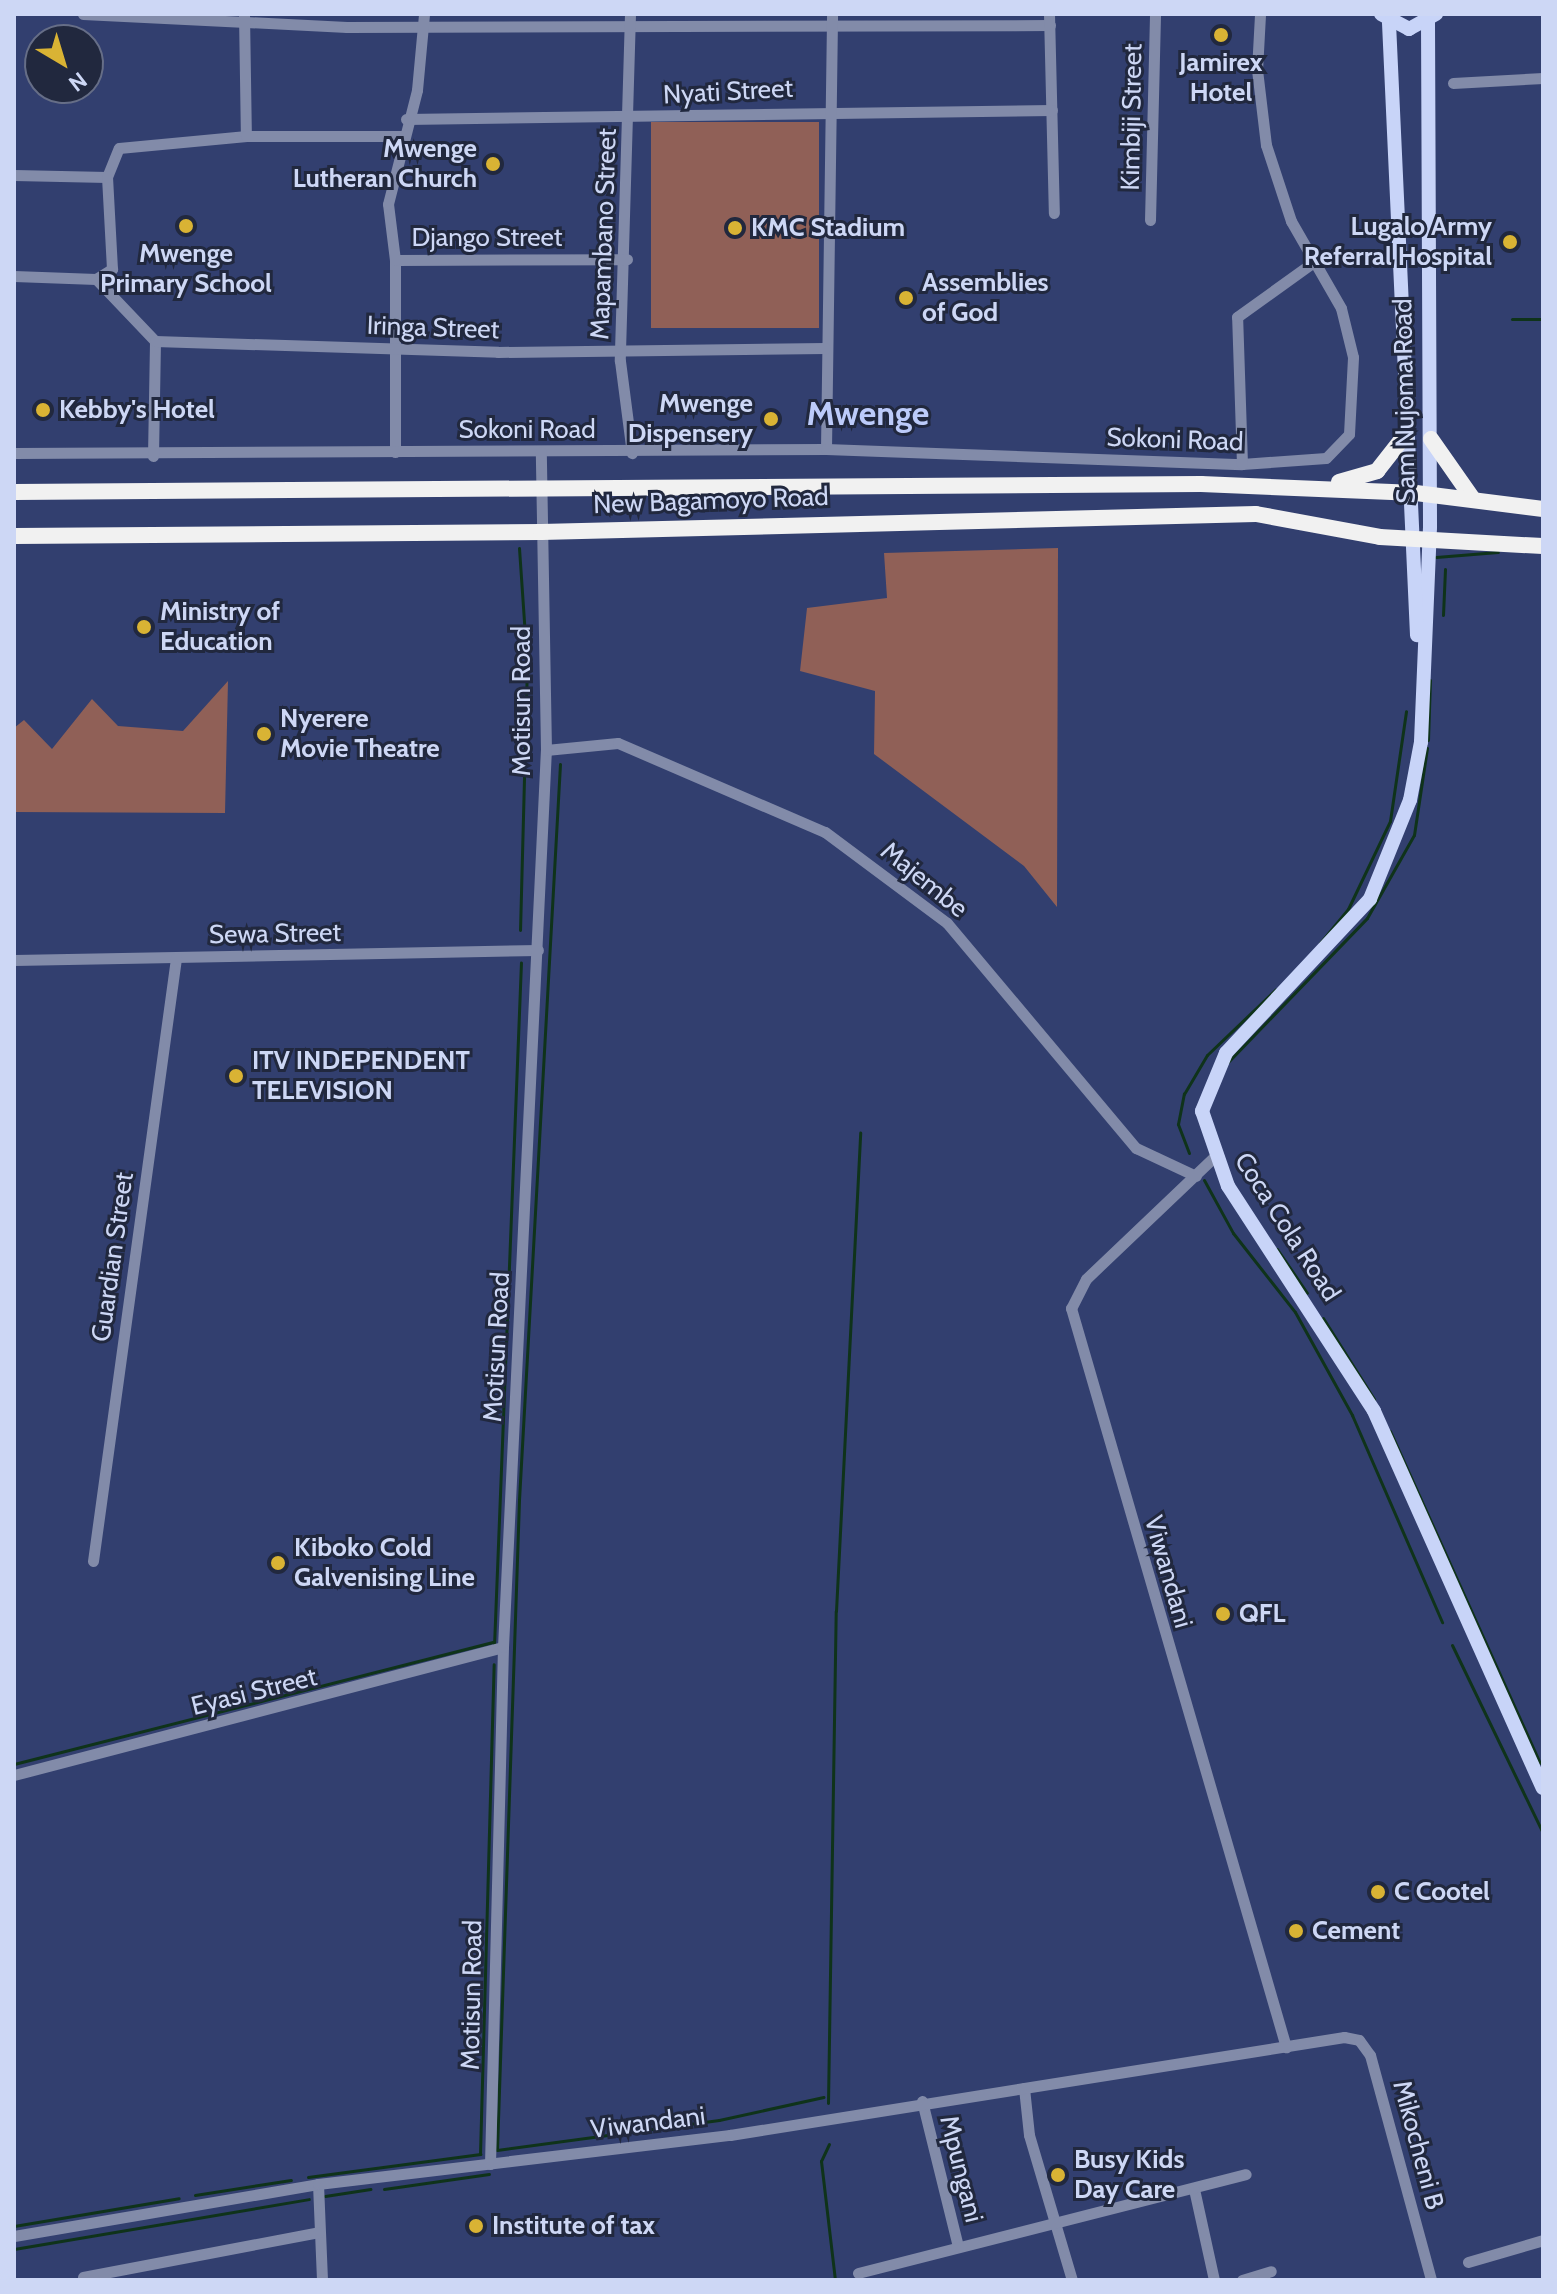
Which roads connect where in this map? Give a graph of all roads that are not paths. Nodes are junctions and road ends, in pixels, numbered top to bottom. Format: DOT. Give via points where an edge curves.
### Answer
graph roads {
  1 [pos="83,14"];
  2 [pos="1155,14"];
  3 [pos="1260,14"];
  4 [pos="97,16"];
  5 [pos="1432,18"];
  6 [pos="244,19"];
  7 [pos="424,19"];
  8 [pos="630,19"];
  9 [pos="1050,19"];
  10 [pos="1385,19"];
  11 [pos="832,20"];
  12 [pos="1543,78"];
  13 [pos="1453,83"];
  14 [pos="826,108"];
  15 [pos="1052,110"];
  16 [pos="406,119"];
  17 [pos="631,119"];
  18 [pos="246,136"];
  19 [pos="402,136"];
  20 [pos="14,175"];
  21 [pos="107,177"];
  22 [pos="1054,213"];
  23 [pos="1150,220"];
  24 [pos="627,259"];
  25 [pos="395,260"];
  26 [pos="1315,261"];
  27 [pos="14,276"];
  28 [pos="96,279"];
  29 [pos="155,341"];
  30 [pos="622,345"];
  31 [pos="825,348"];
  32 [pos="395,350"];
  33 [pos="1406,434"];
  34 [pos="1431,439"];
  35 [pos="826,449"];
  36 [pos="395,452"];
  37 [pos="541,452"];
  38 [pos="14,453"];
  39 [pos="632,453"];
  40 [pos="153,456"];
  41 [pos="1242,464"];
  42 [pos="1298,485"];
  43 [pos="544,487"];
  44 [pos="14,492"];
  45 [pos="1407,493"];
  46 [pos="1430,494"];
  47 [pos="1473,499"];
  48 [pos="1543,509"];
  49 [pos="541,532"];
  50 [pos="14,536"];
  51 [pos="1408,539"];
  52 [pos="1429,540"];
  53 [pos="1543,546"];
  54 [pos="1422,667"];
  55 [pos="546,750"];
  56 [pos="538,950"];
  57 [pos="176,958"];
  58 [pos="14,960"];
  59 [pos="1213,1158"];
  60 [pos="1196,1176"];
  61 [pos="93,1561"];
  62 [pos="503,1647"];
  63 [pos="14,1775"];
  64 [pos="1543,1788"];
  65 [pos="1344,2037"];
  66 [pos="1286,2047"];
  67 [pos="1024,2088"];
  68 [pos="922,2101"];
  69 [pos="490,2164"];
  70 [pos="1246,2174"];
  71 [pos="318,2184"];
  72 [pos="1194,2189"];
  73 [pos="1056,2220"];
  74 [pos="319,2232"];
  75 [pos="14,2236"];
  76 [pos="1543,2240"];
  77 [pos="958,2247"];
  78 [pos="1468,2262"];
  79 [pos="1271,2271"];
  80 [pos="858,2273"];
  81 [pos="83,2277"];
  82 [pos="322,2280"];
  83 [pos="1072,2280"];
  84 [pos="1214,2280"];
  85 [pos="1242,2280"];
  86 [pos="1431,2280"];
  1 -- 4 [label="street"];
  2 -- 23 [label="street, Kimbiji Street"];
  3 -- 26 [label="street" via="1257,70 1266,145 1280,194"];
  4 -- 6 [label="street"];
  5 -- 10 [label="main road" via="1409,29"];
  5 -- 34 [label="main road, Sam Nujoma Road"];
  6 -- 7 [label="street"];
  6 -- 18 [label="street"];
  7 -- 8 [label="street"];
  7 -- 16 [label="street"];
  8 -- 11 [label="street"];
  8 -- 17 [label="street, Mapambano Street"];
  9 -- 11 [label="street"];
  9 -- 15 [label="street"];
  10 -- 33 [label="main road, Sam Nujoma Road"];
  11 -- 14 [label="street"];
  12 -- 13 [label="street"];
  14 -- 15 [label="street, Nyati Street"];
  14 -- 17 [label="street, Nyati Street"];
  14 -- 31 [label="street"];
  15 -- 22 [label="street"];
  16 -- 17 [label="street, Nyati Street"];
  16 -- 19 [label="street"];
  17 -- 24 [label="street, Mapambano Street"];
  18 -- 19 [label="street"];
  18 -- 21 [label="street" via="131,143 114,154"];
  19 -- 25 [label="street" via="388,204"];
  20 -- 21 [label="street"];
  21 -- 28 [label="street" via="112,269"];
  24 -- 25 [label="street, Django Street"];
  24 -- 30 [label="street, Mapambano Street"];
  25 -- 32 [label="street"];
  26 -- 41 [label="street" via="1237,317"];
  26 -- 41 [label="street, Sokoni Road" via="1341,308 1353,369 1349,434 1326,458"];
  27 -- 28 [label="street"];
  28 -- 29 [label="street"];
  29 -- 32 [label="street, Iringa Street"];
  29 -- 40 [label="street"];
  30 -- 31 [label="street, Iringa Street"];
  30 -- 32 [label="street, Iringa Street" via="607,352"];
  30 -- 39 [label="street, Mapambano Street"];
  31 -- 35 [label="street"];
  32 -- 36 [label="street"];
  33 -- 42 [label="highway" via="1370,474"];
  33 -- 45 [label="main road, Sam Nujoma Road"];
  34 -- 46 [label="main road, Sam Nujoma Road"];
  34 -- 47 [label="highway"];
  35 -- 39 [label="street, Sokoni Road"];
  35 -- 41 [label="street, Sokoni Road"];
  36 -- 37 [label="street, Sokoni Road"];
  36 -- 40 [label="street, Sokoni Road"];
  37 -- 39 [label="street, Sokoni Road"];
  37 -- 43 [label="street, Motisun Road"];
  38 -- 40 [label="street, Sokoni Road"];
  42 -- 43 [label="highway, New Bagamoyo Road"];
  42 -- 45 [label="highway"];
  43 -- 44 [label="highway, New Bagamoyo Road"];
  43 -- 49 [label="street, Motisun Road"];
  45 -- 46 [label="highway"];
  45 -- 51 [label="main road, Sam Nujoma Road"];
  46 -- 47 [label="highway"];
  46 -- 52 [label="main road, Sam Nujoma Road"];
  47 -- 48 [label="highway"];
  49 -- 50 [label="highway, New Bagamoyo Road"];
  49 -- 51 [label="highway, New Bagamoyo Road" via="1256,514"];
  49 -- 55 [label="street, Motisun Road"];
  51 -- 52 [label="highway, New Bagamoyo Road"];
  51 -- 54 [label="main road, Coca Cola Road"];
  52 -- 53 [label="highway, New Bagamoyo Road"];
  52 -- 54 [label="main road, Coca Cola Road"];
  54 -- 59 [label="main road, Coca Cola Road" via="1421,742 1393,854 1360,914 1214,1070 1202,1111"];
  55 -- 56 [label="street, Motisun Road"];
  55 -- 60 [label="street, Majembe" via="618,743 825,832 947,923 1136,1148"];
  56 -- 57 [label="street, Sewa Street"];
  56 -- 62 [label="street, Motisun Road"];
  57 -- 58 [label="street, Sewa Street"];
  57 -- 61 [label="street, Guardian Street"];
  59 -- 60 [label="street, Viwandani"];
  59 -- 64 [label="main road, Coca Cola Road" via="1359,1383"];
  60 -- 66 [label="street, Viwandani" via="1086,1279 1071,1308"];
  62 -- 63 [label="street, Eyasi Street"];
  62 -- 69 [label="street, Motisun Road"];
  65 -- 66 [label="street, Viwandani"];
  65 -- 86 [label="street, Mikocheni B" via="1359,2040 1370,2055"];
  66 -- 67 [label="street, Viwandani"];
  67 -- 68 [label="street, Viwandani"];
  67 -- 73 [label="street" via="1029,2135"];
  68 -- 69 [label="street, Viwandani" via="730,2135"];
  68 -- 77 [label="street, Mpungani"];
  69 -- 71 [label="street, Viwandani"];
  70 -- 72 [label="street"];
  71 -- 74 [label="street"];
  71 -- 75 [label="street, Viwandani"];
  72 -- 73 [label="street"];
  72 -- 84 [label="street"];
  73 -- 77 [label="street"];
  73 -- 83 [label="street"];
  74 -- 81 [label="street"];
  74 -- 82 [label="street"];
  76 -- 78 [label="street"];
  77 -- 80 [label="street"];
  79 -- 85 [label="street"];
}
